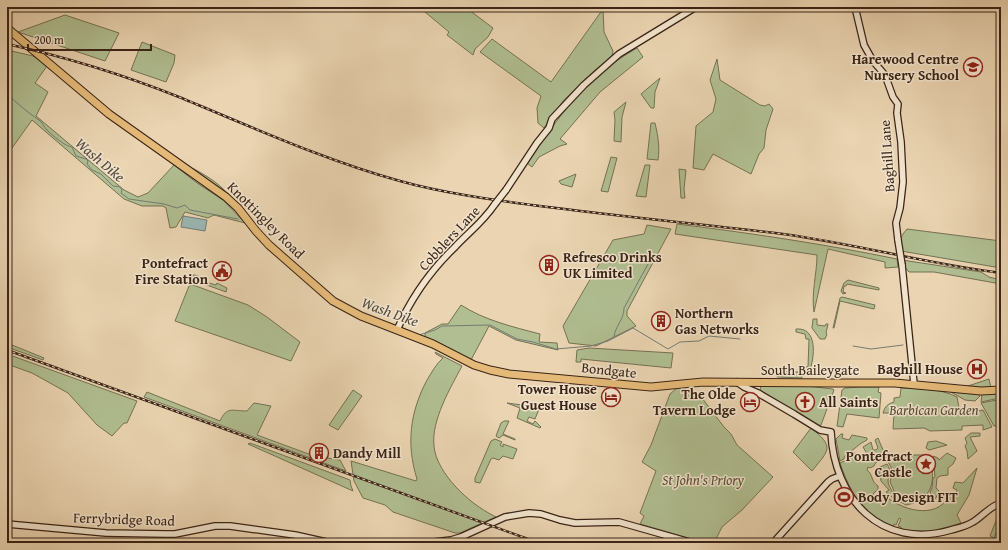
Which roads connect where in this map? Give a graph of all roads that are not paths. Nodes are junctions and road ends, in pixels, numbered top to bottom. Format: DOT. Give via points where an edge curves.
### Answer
graph roads {
  1 [pos="696,7"];
  2 [pos="855,7"];
  3 [pos="7,28"];
  4 [pos="399,327"];
  5 [pos="465,360"];
  6 [pos="737,382"];
  7 [pos="754,383"];
  8 [pos="914,384"];
  9 [pos="1001,390"];
  10 [pos="758,393"];
  11 [pos="840,476"];
  12 [pos="1000,504"];
  13 [pos="7,524"];
  14 [pos="331,543"];
  15 [pos="425,543"];
  16 [pos="694,543"];
  17 [pos="773,543"];
  1 -- 4 [label="street, Cobblers Lane, bridge" via="619,54 552,119 549,128 479,225 430,273 416,293"];
  2 -- 8 [label="street, Baghill Lane, bridge" via="864,45 885,75 898,104 903,182 896,223"];
  3 -- 4 [label="highway, Knottingley Road" via="109,114 226,197 269,245 328,297 349,310"];
  4 -- 5 [label="highway, Knottingley Road"];
  5 -- 6 [label="highway, Bondgate" via="509,374 635,386"];
  6 -- 7 [label="highway, Bondgate"];
  6 -- 10 [label="street" via="744,388"];
  7 -- 8 [label="highway, South Baileygate"];
  7 -- 10 [label="street"];
  8 -- 9 [label="highway, South Baileygate" via="981,391"];
  10 -- 11 [label="street" via="820,430 831,432"];
  11 -- 12 [label="street" via="857,505 872,521 889,530 905,534 928,536 950,531 973,522 993,506"];
  11 -- 17 [label="street" via="828,482"];
  13 -- 14 [label="street, Ferrybridge Road" via="170,534 230,526"];
  15 -- 16 [label="street" via="458,538 505,517 529,513 575,523 619,522"];
}
